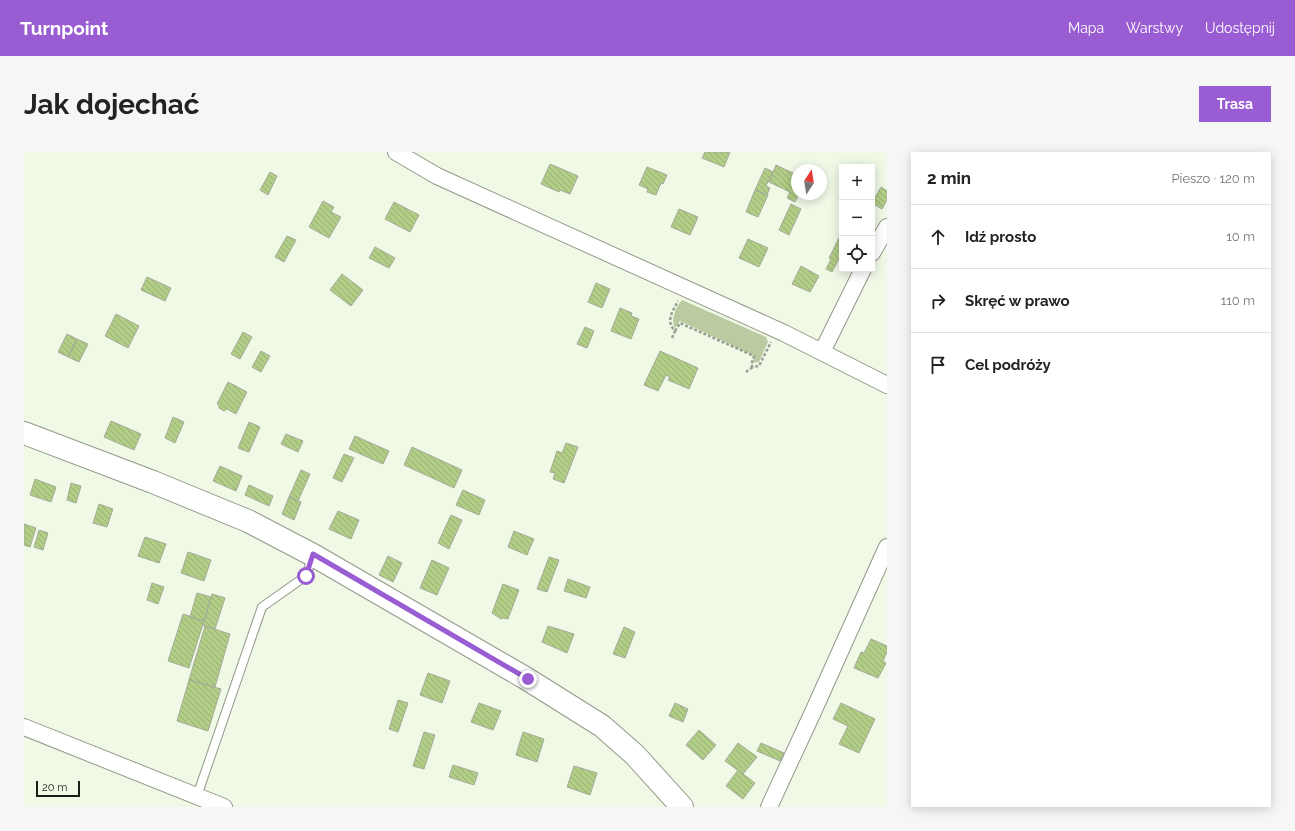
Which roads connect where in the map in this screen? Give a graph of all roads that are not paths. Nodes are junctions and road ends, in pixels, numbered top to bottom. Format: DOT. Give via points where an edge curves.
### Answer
graph roads {
  1 [pos="396,152"];
  2 [pos="887,227"];
  3 [pos="875,249"];
  4 [pos="862,272"];
  5 [pos="822,352"];
  6 [pos="887,385"];
  7 [pos="24,433"];
  8 [pos="887,547"];
  9 [pos="313,554"];
  10 [pos="24,727"];
  11 [pos="197,796"];
  12 [pos="672,802"];
  13 [pos="224,807"];
  14 [pos="769,807"];
  1 -- 5 [label="street" via="436,176"];
  2 -- 3 [label="street"];
  4 -- 5 [label="street"];
  5 -- 6 [label="street"];
  7 -- 9 [label="street" via="241,518"];
  8 -- 14 [label="street"];
  9 -- 11 [label="lane" via="306,576 262,607"];
  9 -- 12 [label="street" via="528,679 602,726 635,755"];
  10 -- 11 [label="street"];
  11 -- 13 [label="street"];
}
